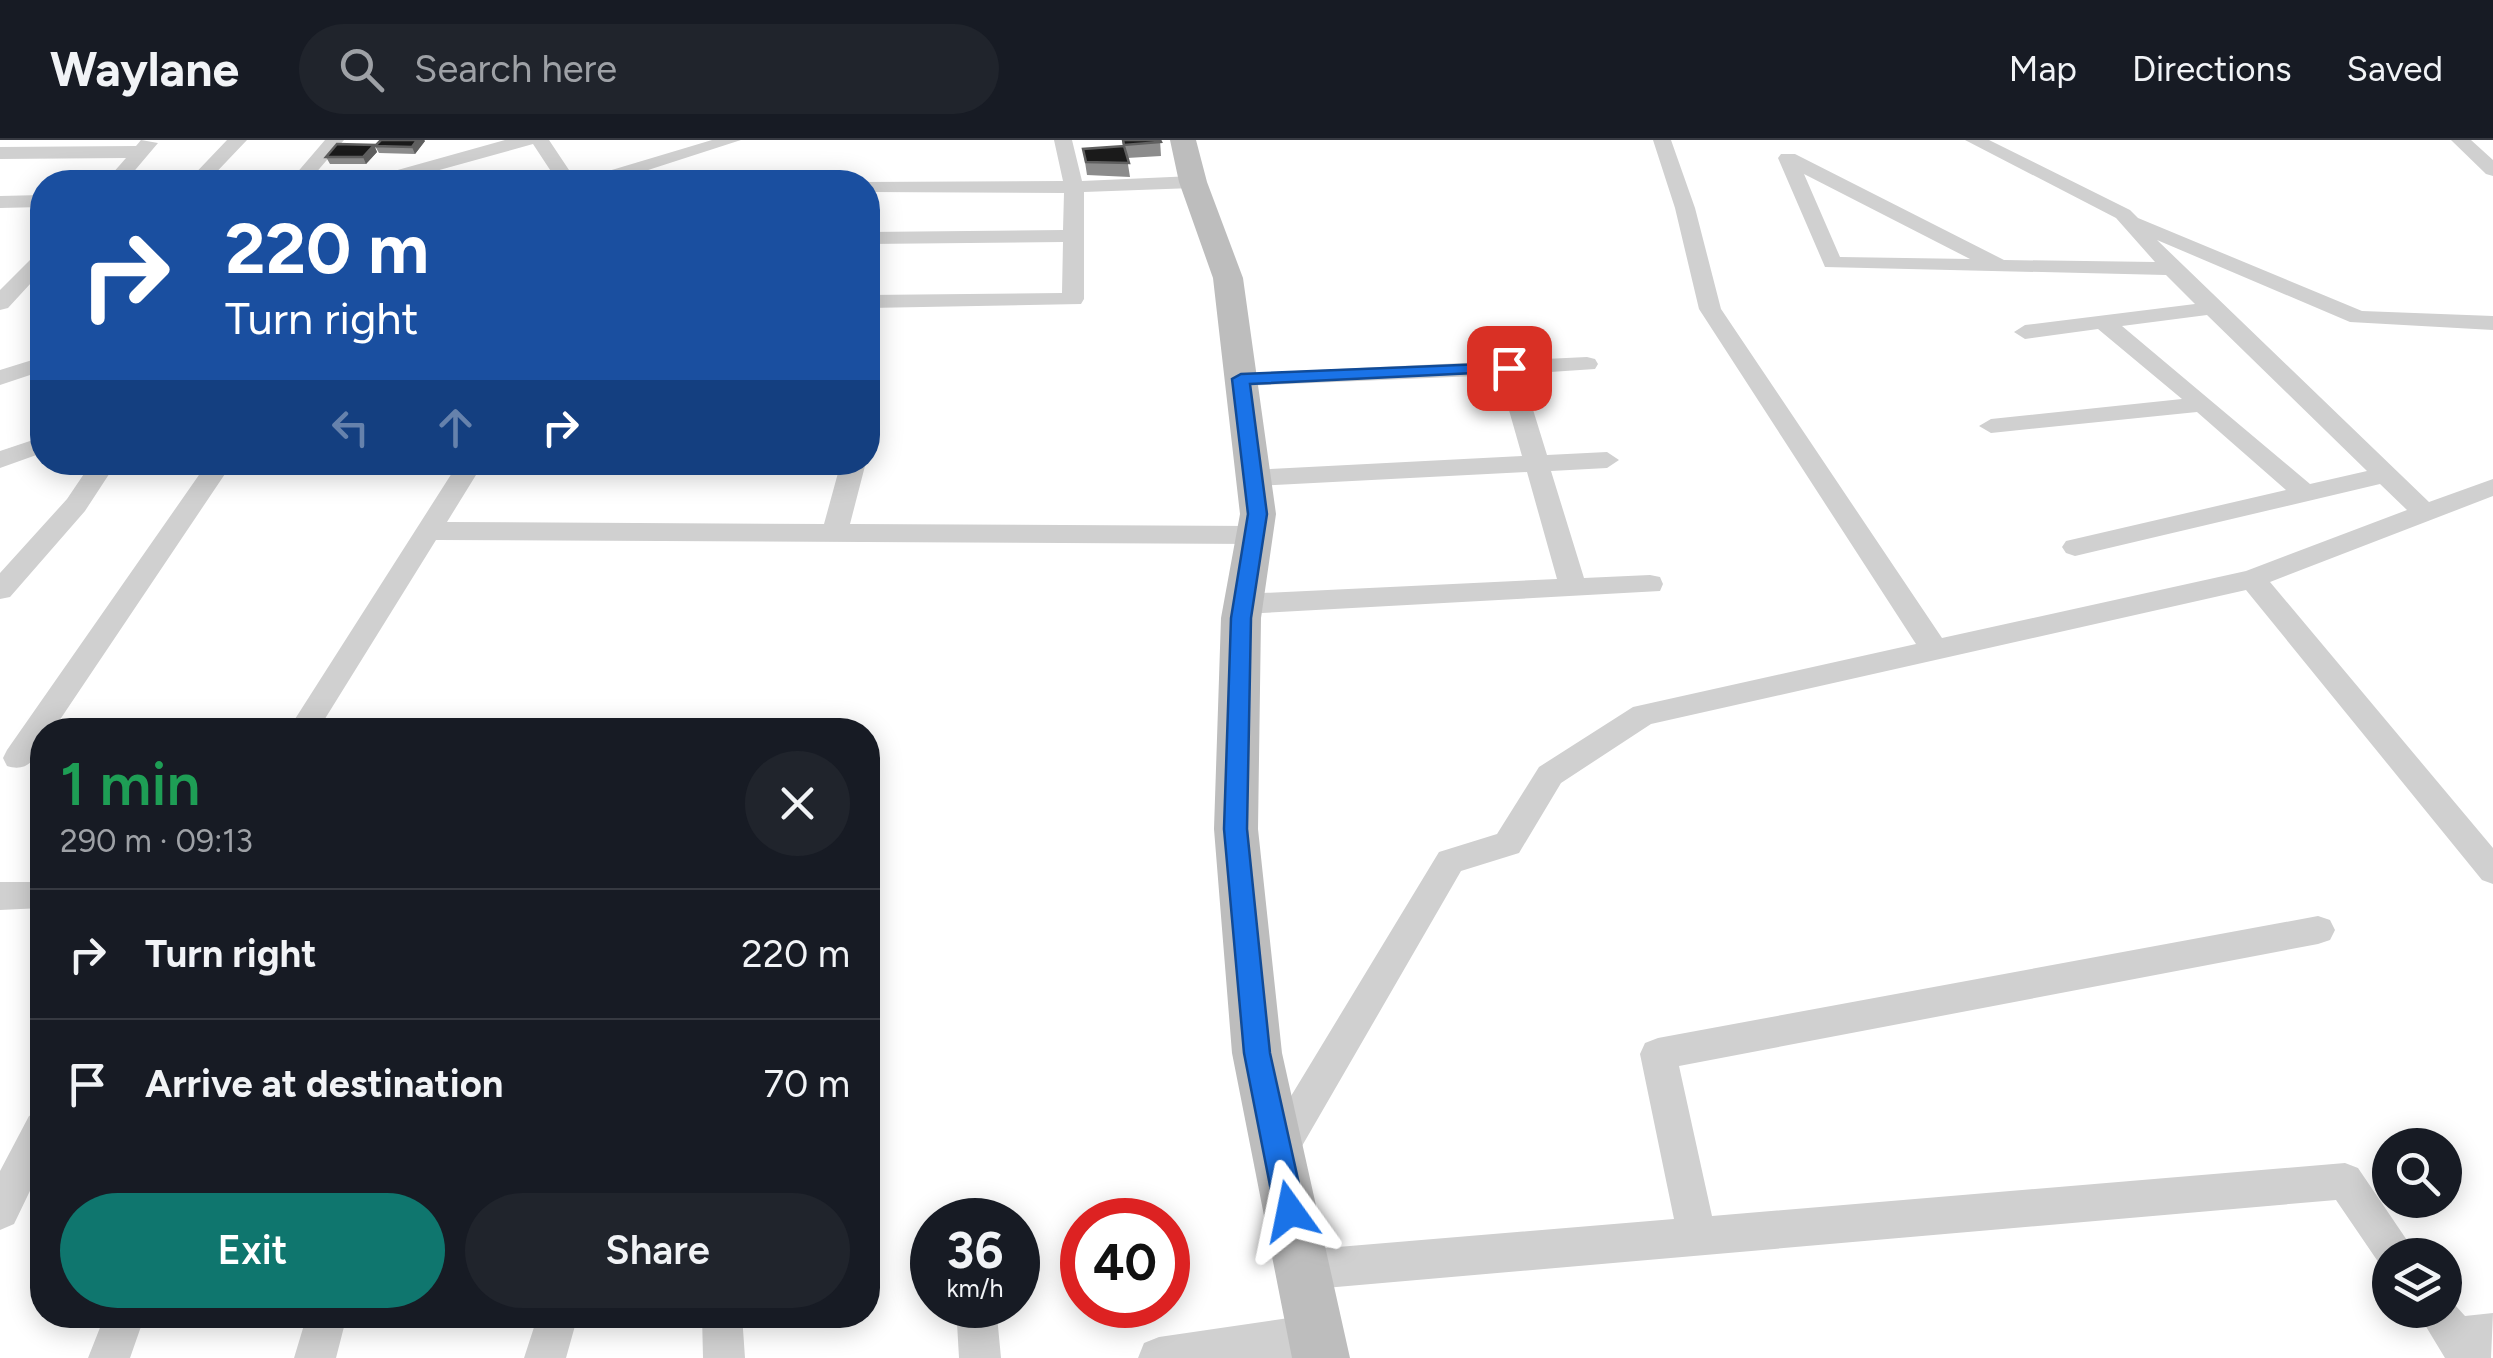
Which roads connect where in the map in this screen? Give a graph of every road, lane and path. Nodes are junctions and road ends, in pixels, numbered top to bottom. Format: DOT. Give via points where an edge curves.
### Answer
graph roads {
  1 [pos="238,140"];
  2 [pos="335,140"];
  3 [pos="439,140"];
  4 [pos="526,140"];
  5 [pos="540,140"];
  6 [pos="732,140"];
  7 [pos="1064,140"];
  8 [pos="1183,140"];
  9 [pos="1662,140"];
  10 [pos="1974,140"];
  11 [pos="2460,140"];
  12 [pos="146,146"];
  13 [pos="0,153"];
  14 [pos="427,167"];
  15 [pos="640,168"];
  16 [pos="125,170"];
  17 [pos="208,170"];
  18 [pos="309,170"];
  19 [pos="417,170"];
  20 [pos="559,170"];
  21 [pos="633,170"];
  22 [pos="643,170"];
  23 [pos="2493,170"];
  24 [pos="1193,182"];
  25 [pos="880,186"];
  26 [pos="1074,187"];
  27 [pos="30,201"];
  28 [pos="0,202"];
  29 [pos="2130,221"];
  30 [pos="1071,236"];
  31 [pos="880,238"];
  32 [pos="2000,266"];
  33 [pos="2172,269"];
  34 [pos="30,272"];
  35 [pos="7,296"];
  36 [pos="880,302"];
  37 [pos="2213,308"];
  38 [pos="2104,322"];
  39 [pos="2493,323"];
  40 [pos="2025,332"];
  41 [pos="1587,364"];
  42 [pos="30,368"];
  43 [pos="1509,368"];
  44 [pos="0,378"];
  45 [pos="1241,379"];
  46 [pos="2202,404"];
  47 [pos="1991,426"];
  48 [pos="30,450"];
  49 [pos="0,460"];
  50 [pos="1606,460"];
  51 [pos="1534,464"];
  52 [pos="2384,474"];
  53 [pos="96,475"];
  54 [pos="213,475"];
  55 [pos="464,475"];
  56 [pos="851,475"];
  57 [pos="1253,478"];
  58 [pos="2493,487"];
  59 [pos="2305,493"];
  60 [pos="2423,511"];
  61 [pos="430,532"];
  62 [pos="835,533"];
  63 [pos="1254,535"];
  64 [pos="2074,547"];
  65 [pos="34,548"];
  66 [pos="0,550"];
  67 [pos="2252,578"];
  68 [pos="1650,584"];
  69 [pos="1573,588"];
  70 [pos="0,590"];
  71 [pos="1243,604"];
  72 [pos="1935,650"];
  73 [pos="47,718"];
  74 [pos="312,718"];
  75 [pos="2493,870"];
  76 [pos="30,895"];
  77 [pos="0,896"];
  78 [pos="2318,930"];
  79 [pos="30,1152"];
  80 [pos="1278,1152"];
  81 [pos="0,1211"];
  82 [pos="1698,1237"];
  83 [pos="2386,1238"];
  84 [pos="1302,1270"];
  85 [pos="120,1328"];
  86 [pos="323,1328"];
  87 [pos="554,1328"];
  88 [pos="723,1328"];
  89 [pos="978,1328"];
  90 [pos="1318,1346"];
  91 [pos="109,1358"];
  92 [pos="314,1358"];
  93 [pos="545,1358"];
  94 [pos="724,1358"];
  95 [pos="980,1358"];
  96 [pos="1159,1358"];
  1 -- 17 [label="street"];
  2 -- 18 [label="street"];
  3 -- 14 [label="street"];
  4 -- 14 [label="street"];
  5 -- 20 [label="street"];
  6 -- 15 [label="street"];
  7 -- 26 [label="street"];
  8 -- 24 [label="street"];
  9 -- 72 [label="street" via="1710,309"];
  10 -- 29 [label="street"];
  11 -- 23 [label="street"];
  12 -- 13 [label="street"];
  12 -- 16 [label="street"];
  14 -- 19 [label="street"];
  15 -- 21 [label="street"];
  15 -- 22 [label="street"];
  24 -- 26 [label="street"];
  24 -- 45 [label="street" via="1228,278"];
  25 -- 26 [label="street"];
  26 -- 30 [label="street"];
  27 -- 28 [label="street"];
  29 -- 33 [label="street"];
  29 -- 39 [label="street" via="2358,317"];
  30 -- 31 [label="street"];
  30 -- 36 [label="street" via="1073,299"];
  32 -- 32 [label="street" via="1832,263 1788,158 1859,194"];
  32 -- 33 [label="street"];
  33 -- 37 [label="street"];
  34 -- 35 [label="street"];
  37 -- 38 [label="street"];
  37 -- 52 [label="street"];
  38 -- 40 [label="street"];
  38 -- 46 [label="street"];
  41 -- 43 [label="street"];
  42 -- 44 [label="street"];
  43 -- 45 [label="street"];
  43 -- 51 [label="street"];
  45 -- 57 [label="street"];
  46 -- 47 [label="street"];
  46 -- 59 [label="street"];
  48 -- 49 [label="street"];
  50 -- 51 [label="street"];
  51 -- 57 [label="street"];
  51 -- 69 [label="street"];
  52 -- 59 [label="street"];
  52 -- 60 [label="street"];
  53 -- 65 [label="street"];
  54 -- 73 [label="street"];
  55 -- 61 [label="street"];
  56 -- 62 [label="street"];
  57 -- 63 [label="street"];
  58 -- 60 [label="street"];
  59 -- 64 [label="street"];
  60 -- 67 [label="street"];
  61 -- 62 [label="street"];
  61 -- 74 [label="street"];
  62 -- 63 [label="street"];
  63 -- 71 [label="street"];
  65 -- 66 [label="street"];
  65 -- 70 [label="street"];
  67 -- 72 [label="street"];
  67 -- 75 [label="street"];
  68 -- 69 [label="street"];
  69 -- 71 [label="street"];
  71 -- 80 [label="street" via="1236,829 1257,1053"];
  72 -- 80 [label="street" via="1643,715 1550,774 1508,844 1450,860"];
  76 -- 77 [label="street"];
  78 -- 82 [label="street" via="1658,1054"];
  79 -- 81 [label="street"];
  80 -- 84 [label="street"];
  82 -- 83 [label="street" via="2345,1181"];
  82 -- 84 [label="street"];
  84 -- 90 [label="street"];
  85 -- 91 [label="street"];
  86 -- 92 [label="street"];
  87 -- 93 [label="street"];
  88 -- 94 [label="street"];
  89 -- 95 [label="street"];
  90 -- 96 [label="street"];
}
